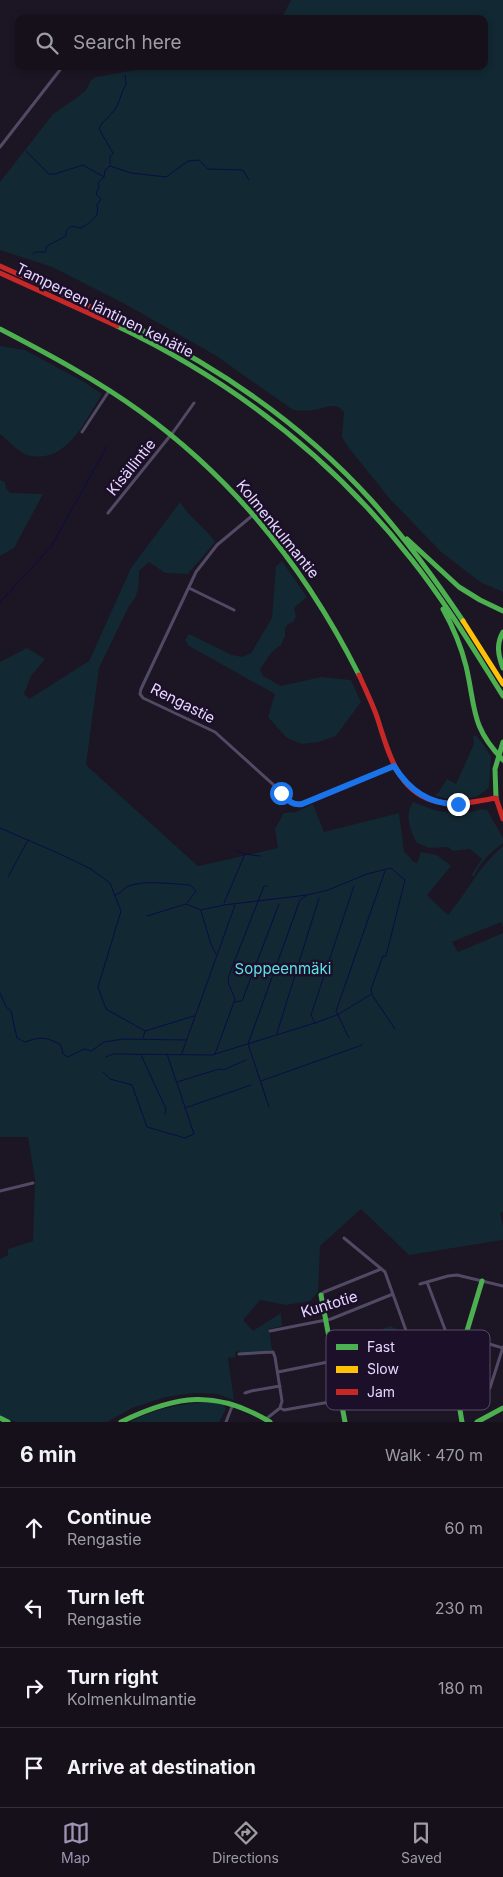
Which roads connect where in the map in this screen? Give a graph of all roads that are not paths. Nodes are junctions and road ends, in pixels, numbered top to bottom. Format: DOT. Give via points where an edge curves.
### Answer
graph roads {
  1 [pos="60,70"];
  2 [pos="0,147"];
  3 [pos="0,266"];
  4 [pos="0,273"];
  5 [pos="0,329"];
  6 [pos="109,390"];
  7 [pos="194,402"];
  8 [pos="82,432"];
  9 [pos="171,436"];
  10 [pos="108,513"];
  11 [pos="253,515"];
  12 [pos="393,525"];
  13 [pos="189,588"];
  14 [pos="433,588"];
  15 [pos="234,610"];
  16 [pos="503,611"];
  17 [pos="503,632"];
  18 [pos="503,668"];
  19 [pos="503,684"];
  20 [pos="503,696"];
  21 [pos="503,742"];
  22 [pos="497,755"];
  23 [pos="503,760"];
  24 [pos="394,766"];
  25 [pos="496,798"];
  26 [pos="503,798"];
  27 [pos="503,819"];
  28 [pos="33,1183"];
  29 [pos="0,1191"];
  30 [pos="344,1238"];
  31 [pos="381,1269"];
  32 [pos="482,1281"];
  33 [pos="426,1282"];
  34 [pos="420,1284"];
  35 [pos="503,1286"];
  36 [pos="393,1294"];
  37 [pos="321,1296"];
  38 [pos="325,1320"];
  39 [pos="327,1330"];
  40 [pos="406,1330"];
  41 [pos="444,1330"];
  42 [pos="468,1330"];
  43 [pos="270,1331"];
  44 [pos="490,1344"];
  45 [pos="503,1348"];
  46 [pos="239,1354"];
  47 [pos="326,1362"];
  48 [pos="278,1372"];
  49 [pos="280,1386"];
  50 [pos="490,1388"];
  51 [pos="245,1394"];
  52 [pos="326,1403"];
  53 [pos="233,1404"];
  54 [pos="280,1408"];
  55 [pos="503,1408"];
  56 [pos="0,1418"];
  57 [pos="268,1421"];
  58 [pos="8,1422"];
  59 [pos="121,1422"];
  60 [pos="226,1422"];
  61 [pos="477,1422"];
  1 -- 2 [label="street"];
  3 -- 12 [label="main road, Tampereen läntinen kehätie" via="146,333 239,388 315,446"];
  4 -- 14 [label="main road, Tampereen läntinen kehätie" via="174,355 243,398 312,452 361,500 406,551"];
  5 -- 6 [label="main road, Kolmenkulmantie"];
  6 -- 8 [label="street"];
  6 -- 9 [label="main road, Kolmenkulmantie"];
  7 -- 9 [label="street, Kisällintie"];
  9 -- 10 [label="street, Kisällintie"];
  9 -- 11 [label="main road, Kolmenkulmantie" via="206,466"];
  11 -- 13 [label="street, Rengastie" via="211,552"];
  11 -- 24 [label="main road, Kolmenkulmantie" via="302,577 337,634 372,704"];
  12 -- 16 [label="main road" via="459,587"];
  12 -- 19 [label="main road, Tampereen läntinen kehätie" via="441,587"];
  13 -- 15 [label="street"];
  13 -- 24 [label="street, Rengastie" via="141,689 143,698 209,728 296,805"];
  14 -- 20 [label="main road, Tampereen läntinen kehätie"];
  14 -- 22 [label="main road" via="460,647 476,723"];
  17 -- 18 [label="main road" via="498,648"];
  21 -- 22 [label="main road"];
  22 -- 23 [label="main road"];
  22 -- 25 [label="main road" via="494,774"];
  24 -- 25 [label="main road, Kolmenkulmantie" via="408,786 442,804"];
  25 -- 26 [label="street"];
  25 -- 27 [label="main road"];
  28 -- 29 [label="street"];
  30 -- 31 [label="street"];
  31 -- 36 [label="street"];
  31 -- 37 [label="street"];
  32 -- 33 [label="street" via="457,1275"];
  32 -- 35 [label="street"];
  32 -- 42 [label="main road"];
  33 -- 34 [label="street"];
  33 -- 41 [label="street"];
  36 -- 38 [label="street, Kuntotie"];
  36 -- 40 [label="street"];
  37 -- 38 [label="main road"];
  38 -- 39 [label="main road"];
  38 -- 43 [label="street, Kuntotie"];
  44 -- 45 [label="street"];
  45 -- 50 [label="street"];
  46 -- 48 [label="street" via="273,1352"];
  47 -- 48 [label="street"];
  48 -- 49 [label="street"];
  49 -- 51 [label="street"];
  49 -- 54 [label="street"];
  52 -- 54 [label="street"];
  53 -- 57 [label="main road"];
  53 -- 59 [label="main road" via="208,1399 177,1400"];
  53 -- 60 [label="street"];
  54 -- 57 [label="street"];
  55 -- 61 [label="main road"];
  56 -- 58 [label="main road"];
}
